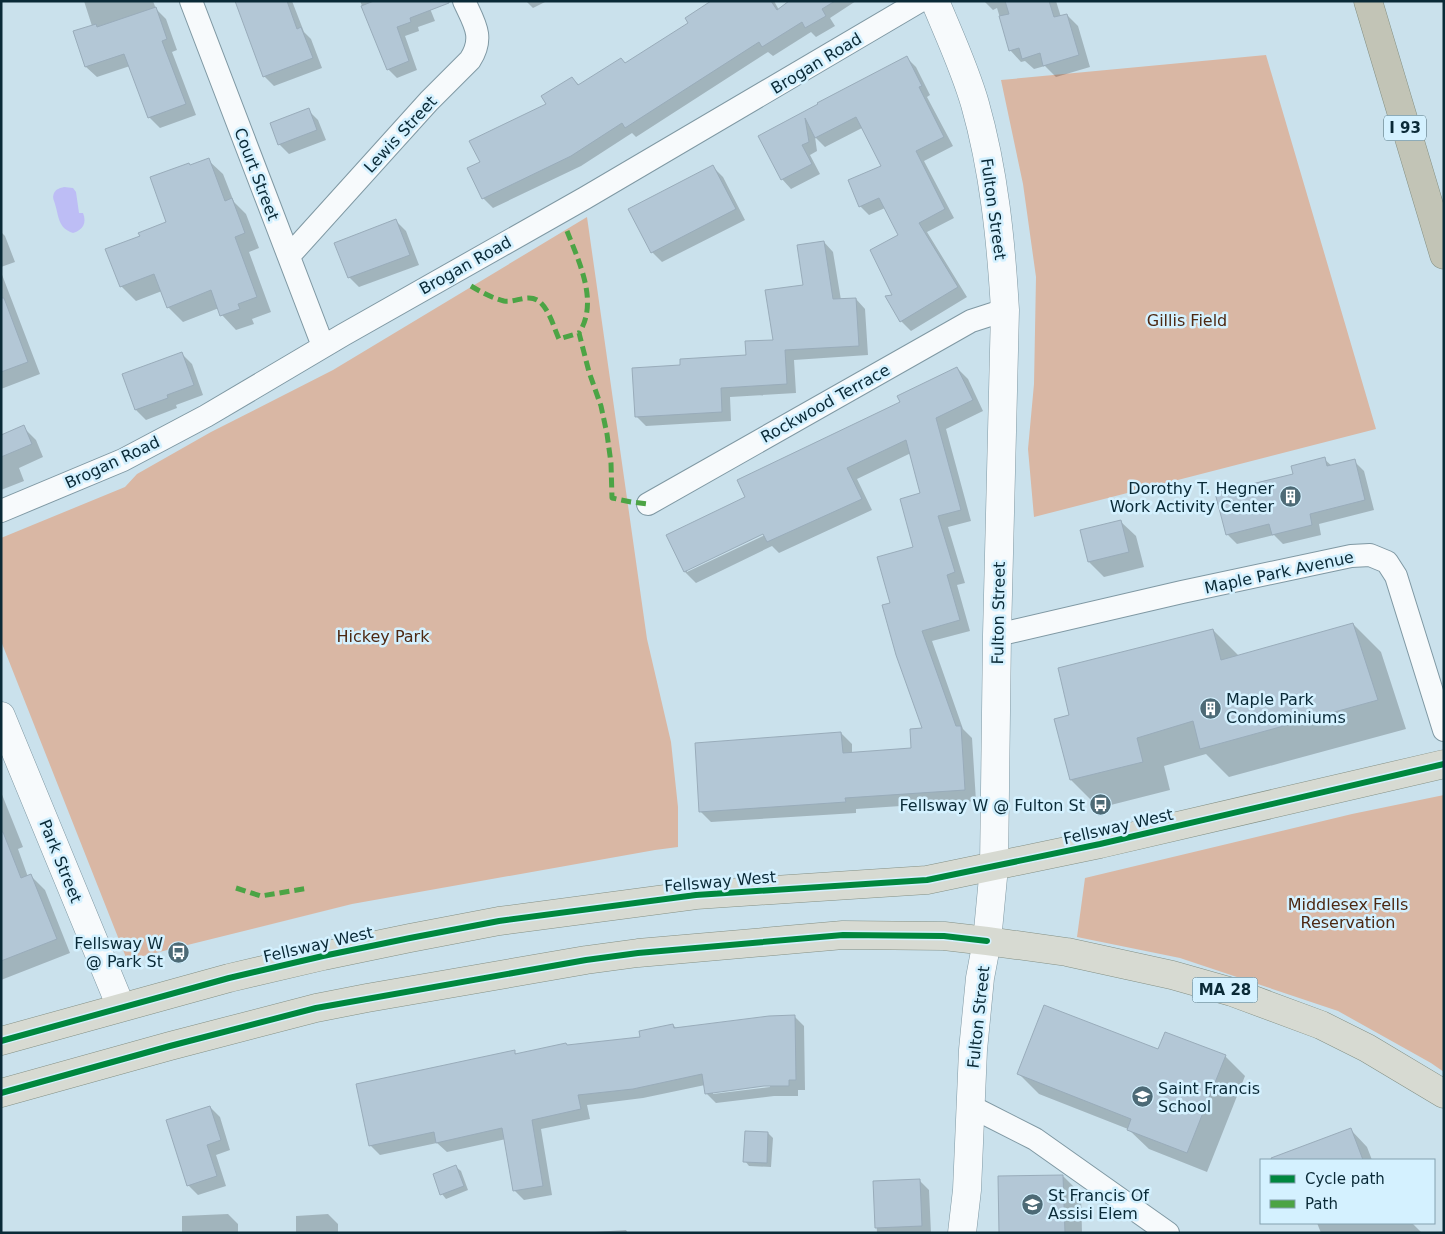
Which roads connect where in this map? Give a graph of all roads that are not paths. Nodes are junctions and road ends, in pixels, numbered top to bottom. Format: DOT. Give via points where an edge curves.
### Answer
graph roads {
  1 [pos="191,1"];
  2 [pos="464,1"];
  3 [pos="920,1"];
  4 [pos="935,1"];
  5 [pos="1368,1"];
  6 [pos="1444,255"];
  7 [pos="289,256"];
  8 [pos="1005,310"];
  9 [pos="323,346"];
  10 [pos="648,504"];
  11 [pos="1,511"];
  12 [pos="997,635"];
  13 [pos="1,716"];
  14 [pos="1444,730"];
  15 [pos="1444,764"];
  16 [pos="994,867"];
  17 [pos="987,941"];
  18 [pos="120,1007"];
  19 [pos="1,1041"];
  20 [pos="1,1094"];
  21 [pos="1444,1094"];
  22 [pos="970,1106"];
  23 [pos="962,1233"];
  24 [pos="1168,1233"];
  1 -- 7 [label="street, Court Street"];
  2 -- 7 [label="street, Lewis Street" via="478,35 470,60"];
  3 -- 9 [label="street, Brogan Road" via="585,198"];
  4 -- 8 [label="street, Fulton Street" via="975,104 996,200"];
  5 -- 6 [label="highway, I 93"];
  7 -- 9 [label="street, Court Street"];
  8 -- 10 [label="street, Rockwood Terrace" via="971,321"];
  8 -- 12 [label="street, Fulton Street"];
  9 -- 11 [label="street, Brogan Road" via="206,416 123,460"];
  12 -- 14 [label="street, Maple Park Avenue" via="1210,586 1351,556 1370,555 1387,562 1396,576"];
  12 -- 16 [label="street, Fulton Street"];
  13 -- 18 [label="street, Park Street"];
  15 -- 16 [label="main road, Fellsway West"];
  16 -- 17 [label="street, Fulton Street"];
  16 -- 18 [label="main road, Fellsway West" via="927,880 696,895 500,922 323,956"];
  17 -- 20 [label="main road, MA 28" via="944,936 844,936 586,960 316,1008"];
  17 -- 21 [label="main road, MA 28" via="1067,952 1232,992 1321,1025 1368,1048"];
  17 -- 22 [label="street, Fulton Street" via="980,978"];
  18 -- 19 [label="main road, Fellsway West"];
  22 -- 23 [label="street, Fulton Street"];
  22 -- 24 [label="street" via="1035,1139"];
}
